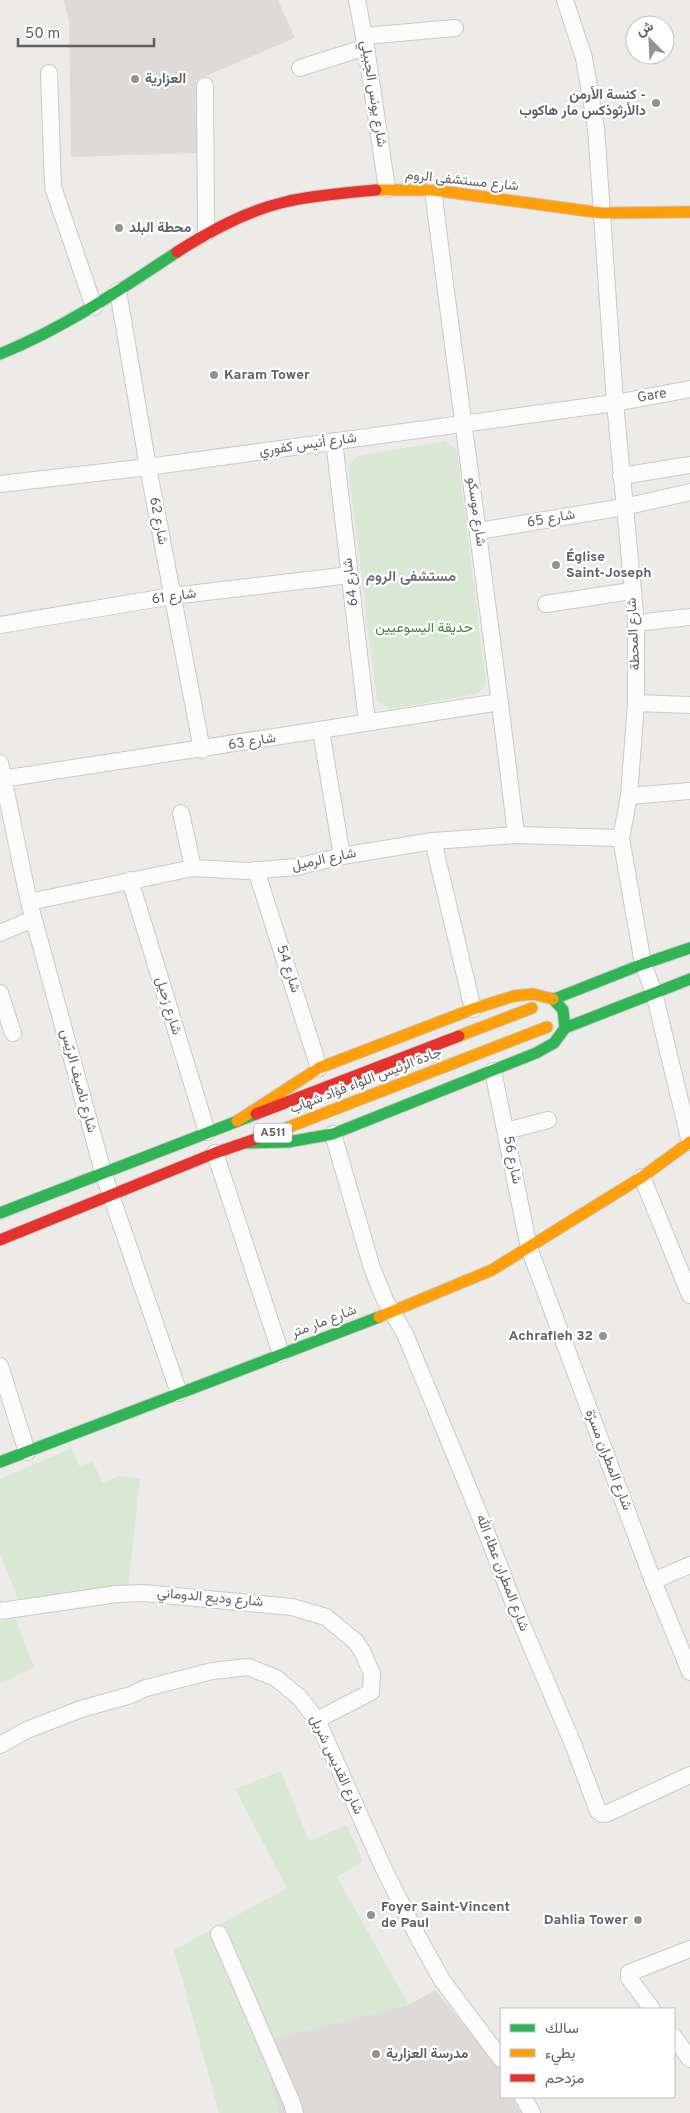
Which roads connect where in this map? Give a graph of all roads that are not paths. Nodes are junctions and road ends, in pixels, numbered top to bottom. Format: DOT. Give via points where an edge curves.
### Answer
graph roads {
  1 [pos="357,0"];
  2 [pos="565,0"];
  3 [pos="455,28"];
  4 [pos="365,41"];
  5 [pos="300,68"];
  6 [pos="48,73"];
  7 [pos="204,86"];
  8 [pos="387,189"];
  9 [pos="433,190"];
  10 [pos="690,212"];
  11 [pos="602,213"];
  12 [pos="206,233"];
  13 [pos="118,291"];
  14 [pos="94,307"];
  15 [pos="0,354"];
  16 [pos="690,389"];
  17 [pos="615,403"];
  18 [pos="463,424"];
  19 [pos="334,442"];
  20 [pos="690,465"];
  21 [pos="148,467"];
  22 [pos="620,476"];
  23 [pos="0,484"];
  24 [pos="690,492"];
  25 [pos="624,507"];
  26 [pos="479,531"];
  27 [pos="350,575"];
  28 [pos="631,591"];
  29 [pos="172,596"];
  30 [pos="546,604"];
  31 [pos="690,617"];
  32 [pos="636,623"];
  33 [pos="0,625"];
  34 [pos="500,702"];
  35 [pos="636,703"];
  36 [pos="690,705"];
  37 [pos="367,722"];
  38 [pos="321,731"];
  39 [pos="202,750"];
  40 [pos="1,771"];
  41 [pos="690,791"];
  42 [pos="629,796"];
  43 [pos="181,813"];
  44 [pos="516,835"];
  45 [pos="621,838"];
  46 [pos="433,841"];
  47 [pos="342,856"];
  48 [pos="194,868"];
  49 [pos="256,870"];
  50 [pos="130,880"];
  51 [pos="29,902"];
  52 [pos="33,919"];
  53 [pos="0,933"];
  54 [pos="690,948"];
  55 [pos="643,964"];
  56 [pos="690,979"];
  57 [pos="0,993"];
  58 [pos="654,993"];
  59 [pos="554,999"];
  60 [pos="538,1006"];
  61 [pos="473,1009"];
  62 [pos="547,1027"];
  63 [pos="565,1028"];
  64 [pos="13,1033"];
  65 [pos="319,1068"];
  66 [pos="493,1071"];
  67 [pos="548,1120"];
  68 [pos="237,1121"];
  69 [pos="506,1130"];
  70 [pos="207,1132"];
  71 [pos="333,1134"];
  72 [pos="690,1142"];
  73 [pos="247,1143"];
  74 [pos="216,1154"];
  75 [pos="103,1172"];
  76 [pos="642,1177"];
  77 [pos="110,1195"];
  78 [pos="0,1213"];
  79 [pos="0,1240"];
  80 [pos="528,1248"];
  81 [pos="690,1295"];
  82 [pos="393,1312"];
  83 [pos="281,1354"];
  84 [pos="0,1366"];
  85 [pos="179,1393"];
  86 [pos="27,1452"];
  87 [pos="0,1462"];
  88 [pos="690,1565"];
  89 [pos="653,1581"];
  90 [pos="0,1611"];
  91 [pos="690,1672"];
  92 [pos="316,1720"];
  93 [pos="0,1744"];
  94 [pos="690,1775"];
  95 [pos="219,1934"];
  96 [pos="690,1949"];
  97 [pos="651,2008"];
  98 [pos="675,2038"];
  99 [pos="500,2058"];
  100 [pos="690,2058"];
  101 [pos="524,2098"];
  102 [pos="295,2113"];
  103 [pos="532,2113"];
  1 -- 4 [label="street, شارع يونس الجبيلي"];
  2 -- 11 [label="street, شارع المحطة" via="576,29 590,89"];
  3 -- 4 [label="street"];
  4 -- 5 [label="street"];
  4 -- 8 [label="street, شارع يونس الجبيلي"];
  6 -- 14 [label="street" via="53,187"];
  7 -- 12 [label="street"];
  8 -- 9 [label="main road, شارع مستشفى الروم"];
  8 -- 12 [label="main road, شارع مستشفى الروم" via="285,202"];
  9 -- 11 [label="main road, شارع مستشفى الروم"];
  9 -- 18 [label="street, شارع موسكو"];
  10 -- 11 [label="main road, شارع مستشفى الروم"];
  11 -- 17 [label="street, شارع المحطة"];
  12 -- 13 [label="main road, شارع مستشفى الروم"];
  13 -- 14 [label="main road, شارع مستشفى الروم"];
  13 -- 21 [label="street, شارع 62"];
  14 -- 15 [label="main road, شارع مستشفى الروم"];
  16 -- 17 [label="street, Gare"];
  17 -- 18 [label="street, شارع أنيس كفوري"];
  17 -- 22 [label="street, شارع المحطة"];
  18 -- 19 [label="street, شارع أنيس كفوري"];
  18 -- 26 [label="street, شارع موسكو"];
  19 -- 21 [label="street, شارع أنيس كفوري"];
  19 -- 27 [label="street, شارع 64"];
  20 -- 22 [label="street"];
  21 -- 23 [label="street, شارع أنيس كفوري"];
  21 -- 29 [label="street, شارع 62"];
  22 -- 25 [label="street, شارع المحطة"];
  24 -- 25 [label="street, شارع 65"];
  25 -- 26 [label="street, شارع 65"];
  25 -- 28 [label="street, شارع المحطة"];
  26 -- 34 [label="street, شارع موسكو"];
  27 -- 29 [label="street, شارع 61"];
  27 -- 37 [label="street, شارع 64"];
  28 -- 30 [label="street"];
  28 -- 32 [label="street, شارع المحطة"];
  29 -- 33 [label="street, شارع 61"];
  29 -- 39 [label="street, شارع 62"];
  31 -- 32 [label="street"];
  32 -- 35 [label="street, شارع المحطة"];
  34 -- 37 [label="street, شارع 63"];
  34 -- 44 [label="street, شارع موسكو"];
  35 -- 36 [label="street"];
  35 -- 42 [label="street, شارع المحطة"];
  37 -- 38 [label="street, شارع 63"];
  38 -- 39 [label="street, شارع 63"];
  38 -- 47 [label="street"];
  39 -- 40 [label="street, شارع 63"];
  40 -- 51 [label="street, شارع ناصيف الريّس"];
  41 -- 42 [label="street"];
  42 -- 45 [label="street, شارع المحطة"];
  43 -- 48 [label="street"];
  44 -- 45 [label="street, شارع الرميل"];
  44 -- 46 [label="street, شارع الرميل"];
  45 -- 55 [label="street, شارع المحطة"];
  46 -- 47 [label="street, شارع الرميل"];
  46 -- 61 [label="street"];
  47 -- 49 [label="street, شارع الرميل" via="296,867"];
  48 -- 49 [label="street, شارع الرميل"];
  48 -- 50 [label="street, شارع الرميل"];
  49 -- 65 [label="street, شارع 54"];
  50 -- 51 [label="street, شارع الرميل"];
  50 -- 70 [label="street, شارع زحيل"];
  51 -- 52 [label="street, شارع ناصيف الريّس"];
  52 -- 53 [label="street"];
  52 -- 75 [label="street, شارع ناصيف الريّس"];
  54 -- 55 [label="main road"];
  55 -- 58 [label="street, شارع المحطة"];
  55 -- 59 [label="main road"];
  56 -- 58 [label="main road"];
  57 -- 64 [label="street"];
  58 -- 63 [label="main road"];
  58 -- 72 [label="street, شارع المحطة"];
  59 -- 61 [label="main road" via="533,994 514,996"];
  59 -- 63 [label="main road" via="563,1010"];
  60 -- 68 [label="main road, جادة الرئيس اللواء فؤاد شهاب / A511"];
  61 -- 65 [label="main road"];
  62 -- 73 [label="main road, جادة الرئيس اللواء فؤاد شهاب / A511"];
  63 -- 66 [label="main road" via="554,1043"];
  65 -- 68 [label="main road"];
  66 -- 69 [label="street, شارع 56"];
  66 -- 71 [label="main road"];
  67 -- 69 [label="street"];
  68 -- 70 [label="main road, جادة الرئيس اللواء فؤاد شهاب / A511"];
  69 -- 80 [label="street, شارع 56"];
  70 -- 75 [label="main road, جادة الرئيس اللواء فؤاد شهاب / A511"];
  71 -- 73 [label="main road" via="288,1142"];
  71 -- 82 [label="street" via="372,1268"];
  72 -- 76 [label="main road, شارع مار متر"];
  73 -- 74 [label="main road, جادة الرئيس اللواء فؤاد شهاب / A511"];
  74 -- 77 [label="main road, جادة الرئيس اللواء فؤاد شهاب / A511"];
  74 -- 83 [label="street"];
  75 -- 77 [label="street, شارع ناصيف الريّس"];
  75 -- 78 [label="main road, جادة الرئيس اللواء فؤاد شهاب / A511"];
  76 -- 80 [label="main road, شارع مار متر"];
  76 -- 81 [label="street"];
  77 -- 79 [label="main road, جادة الرئيس اللواء فؤاد شهاب / A511"];
  77 -- 85 [label="street, شارع ناصيف الريّس"];
  80 -- 82 [label="main road, شارع مار متر" via="492,1270"];
  80 -- 89 [label="street, شارع المطران مسرّة"];
  82 -- 83 [label="main road, شارع مار متر"];
  82 -- 94 [label="street, شارع المطران عطاء الله" via="403,1328 598,1811 602,1814"];
  83 -- 85 [label="main road, شارع مار متر"];
  84 -- 86 [label="street"];
  85 -- 86 [label="main road, شارع مار متر"];
  86 -- 87 [label="main road, شارع مار متر"];
  88 -- 89 [label="street"];
  89 -- 91 [label="street, شارع المطران مسرّة"];
  90 -- 92 [label="street, شارع وديع الدوماني" via="143,1593 292,1607 326,1617 362,1651 372,1674 371,1692"];
  92 -- 93 [label="street, شارع القديس شربل" via="300,1698 276,1678 248,1667 212,1671 146,1688 81,1709"];
  92 -- 99 [label="street, شارع القديس شربل" via="382,1867 418,1937 442,1980"];
  95 -- 102 [label="street"];
  96 -- 97 [label="street" via="628,1975"];
  98 -- 100 [label="street"];
  101 -- 103 [label="street"];
}
